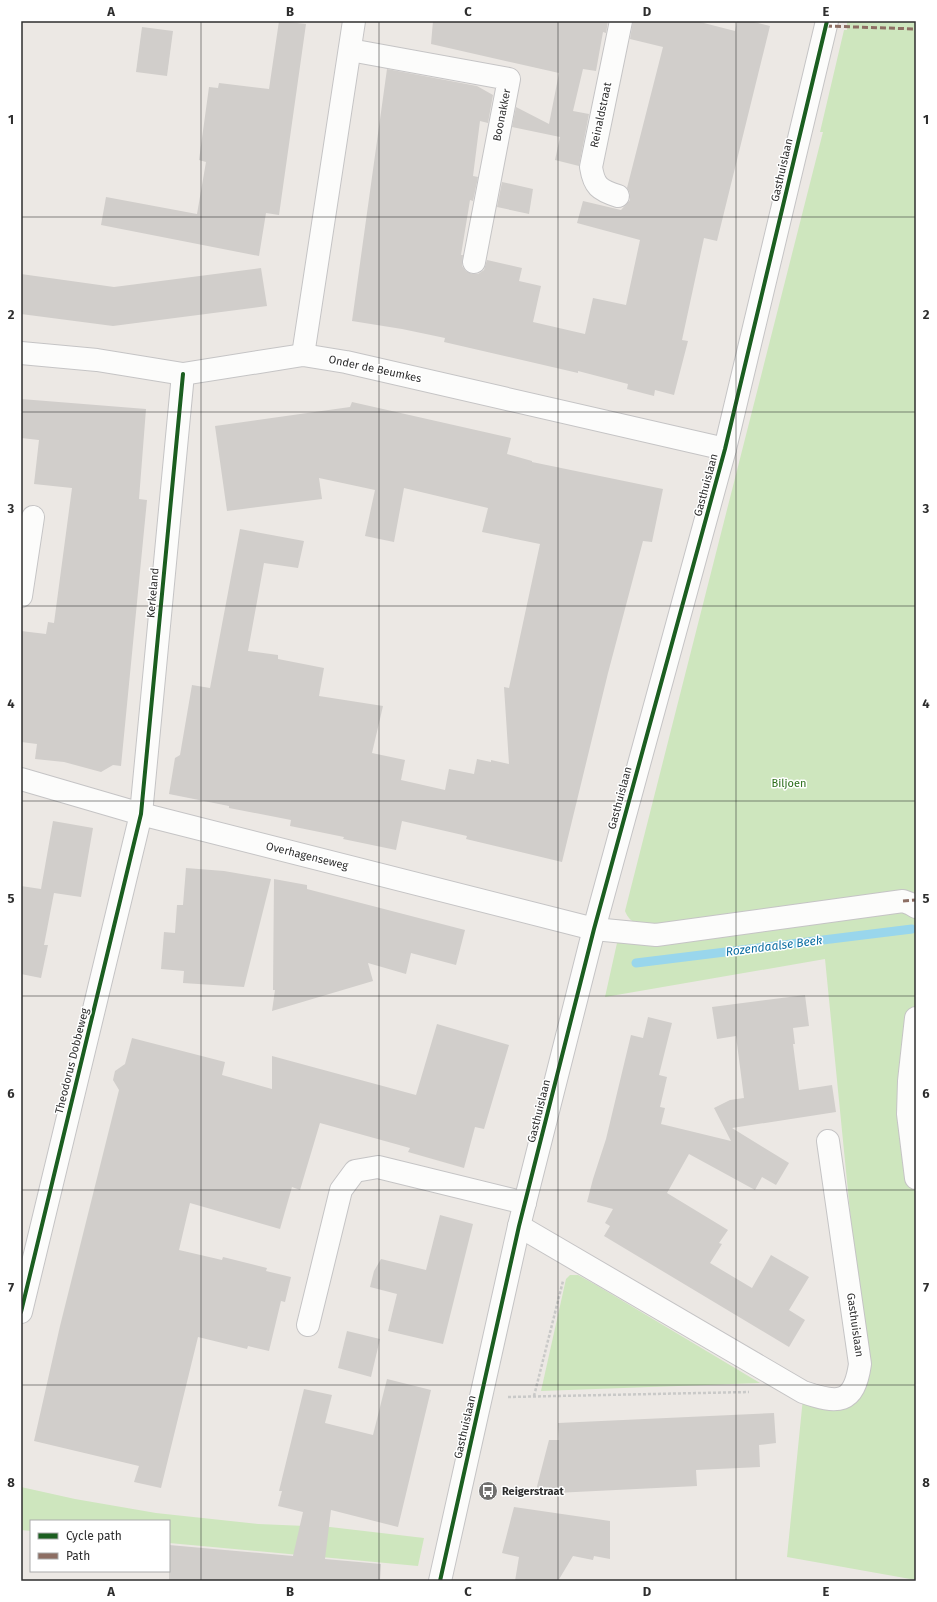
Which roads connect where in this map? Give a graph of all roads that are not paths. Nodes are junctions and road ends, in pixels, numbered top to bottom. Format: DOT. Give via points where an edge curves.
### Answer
graph roads {
  1 [pos="354,21"];
  2 [pos="621,21"];
  3 [pos="827,21"];
  4 [pos="350,50"];
  5 [pos="618,196"];
  6 [pos="474,262"];
  7 [pos="21,353"];
  8 [pos="303,355"];
  9 [pos="183,374"];
  10 [pos="725,449"];
  11 [pos="33,517"];
  12 [pos="21,596"];
  13 [pos="21,779"];
  14 [pos="141,814"];
  15 [pos="916,907"];
  16 [pos="594,929"];
  17 [pos="916,1018"];
  18 [pos="828,1141"];
  19 [pos="916,1178"];
  20 [pos="525,1203"];
  21 [pos="520,1226"];
  22 [pos="21,1312"];
  23 [pos="308,1324"];
  24 [pos="440,1581"];
  1 -- 4 [label="street"];
  2 -- 5 [label="street, Reinaldstraat" via="591,167 593,179 602,191"];
  3 -- 10 [label="street, Gasthuislaan"];
  4 -- 6 [label="street, Boonakker" via="509,79"];
  4 -- 8 [label="street"];
  7 -- 9 [label="street, Onder de Beumkes" via="96,360"];
  8 -- 9 [label="street, Onder de Beumkes"];
  8 -- 10 [label="street, Onder de Beumkes" via="346,362"];
  9 -- 14 [label="street, Kerkeland"];
  10 -- 16 [label="street, Gasthuislaan"];
  11 -- 12 [label="street"];
  13 -- 14 [label="street, Overhagenseweg"];
  14 -- 16 [label="street, Overhagenseweg"];
  14 -- 22 [label="street, Theodorus Dobbeweg"];
  15 -- 16 [label="street" via="903,901 656,935"];
  16 -- 20 [label="street, Gasthuislaan"];
  17 -- 19 [label="street" via="908,1114"];
  18 -- 21 [label="street, Gasthuislaan" via="860,1364 854,1389 841,1399 826,1400 803,1392"];
  20 -- 21 [label="street, Gasthuislaan"];
  20 -- 23 [label="street" via="378,1167 355,1171 341,1190"];
  21 -- 24 [label="street, Gasthuislaan"];
}
